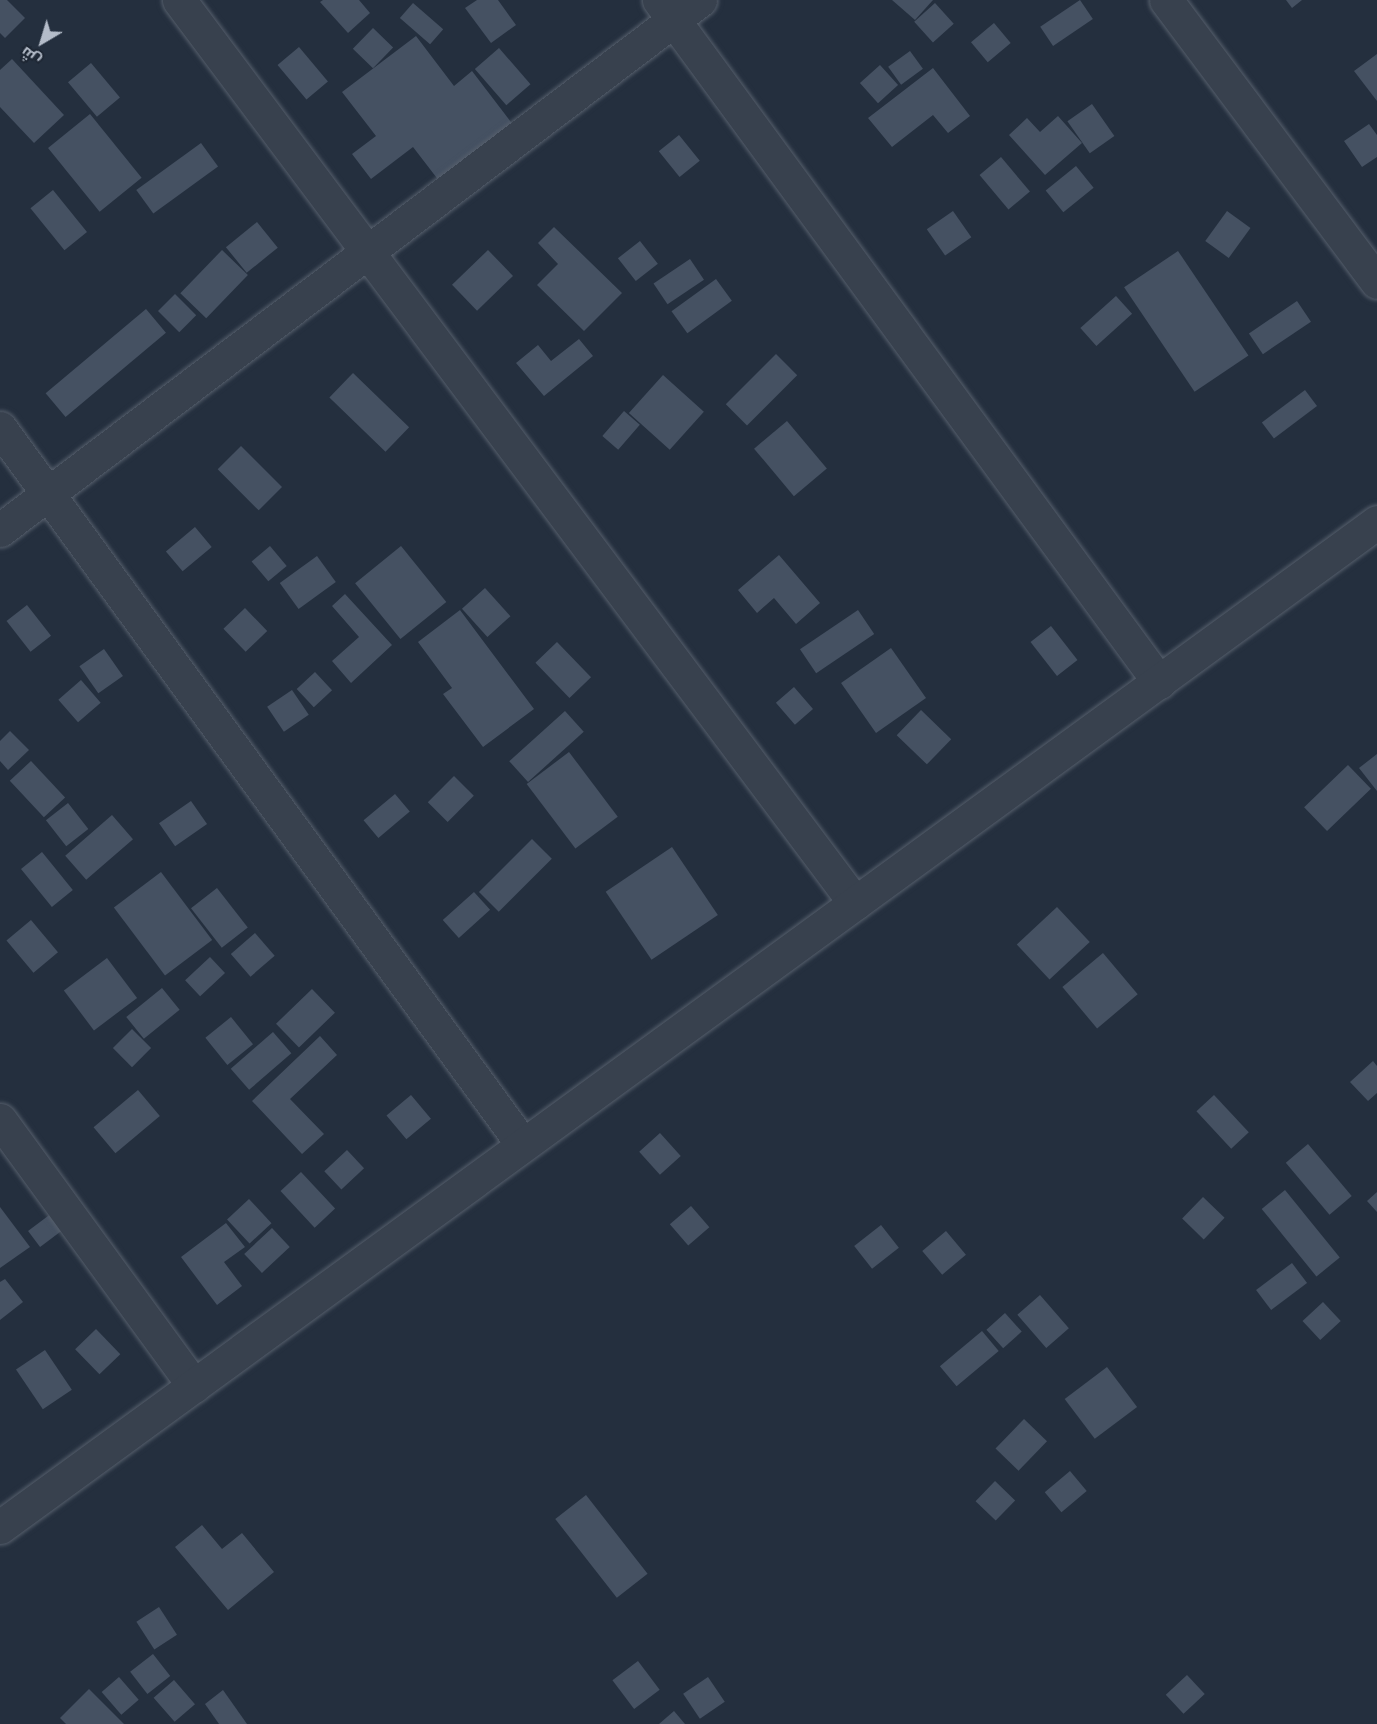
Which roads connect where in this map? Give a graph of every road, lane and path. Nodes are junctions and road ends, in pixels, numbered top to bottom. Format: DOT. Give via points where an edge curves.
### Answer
graph roads {
  1 [pos="179,0"];
  2 [pos="700,0"];
  3 [pos="1166,0"];
  4 [pos="666,10"];
  5 [pos="368,252"];
  6 [pos="1377,282"];
  7 [pos="0,428"];
  8 [pos="48,494"];
  9 [pos="1377,522"];
  10 [pos="0,530"];
  11 [pos="1159,682"];
  12 [pos="855,903"];
  13 [pos="0,1120"];
  14 [pos="523,1145"];
  15 [pos="194,1386"];
  16 [pos="0,1527"];
  1 -- 5 [label="street"];
  2 -- 4 [label="street"];
  3 -- 6 [label="street"];
  4 -- 5 [label="street"];
  4 -- 11 [label="street"];
  5 -- 8 [label="street"];
  5 -- 12 [label="street"];
  7 -- 8 [label="street"];
  8 -- 10 [label="street"];
  8 -- 14 [label="street"];
  9 -- 11 [label="street"];
  11 -- 12 [label="street"];
  12 -- 14 [label="street"];
  13 -- 15 [label="street"];
  14 -- 15 [label="street"];
  15 -- 16 [label="street"];
}
